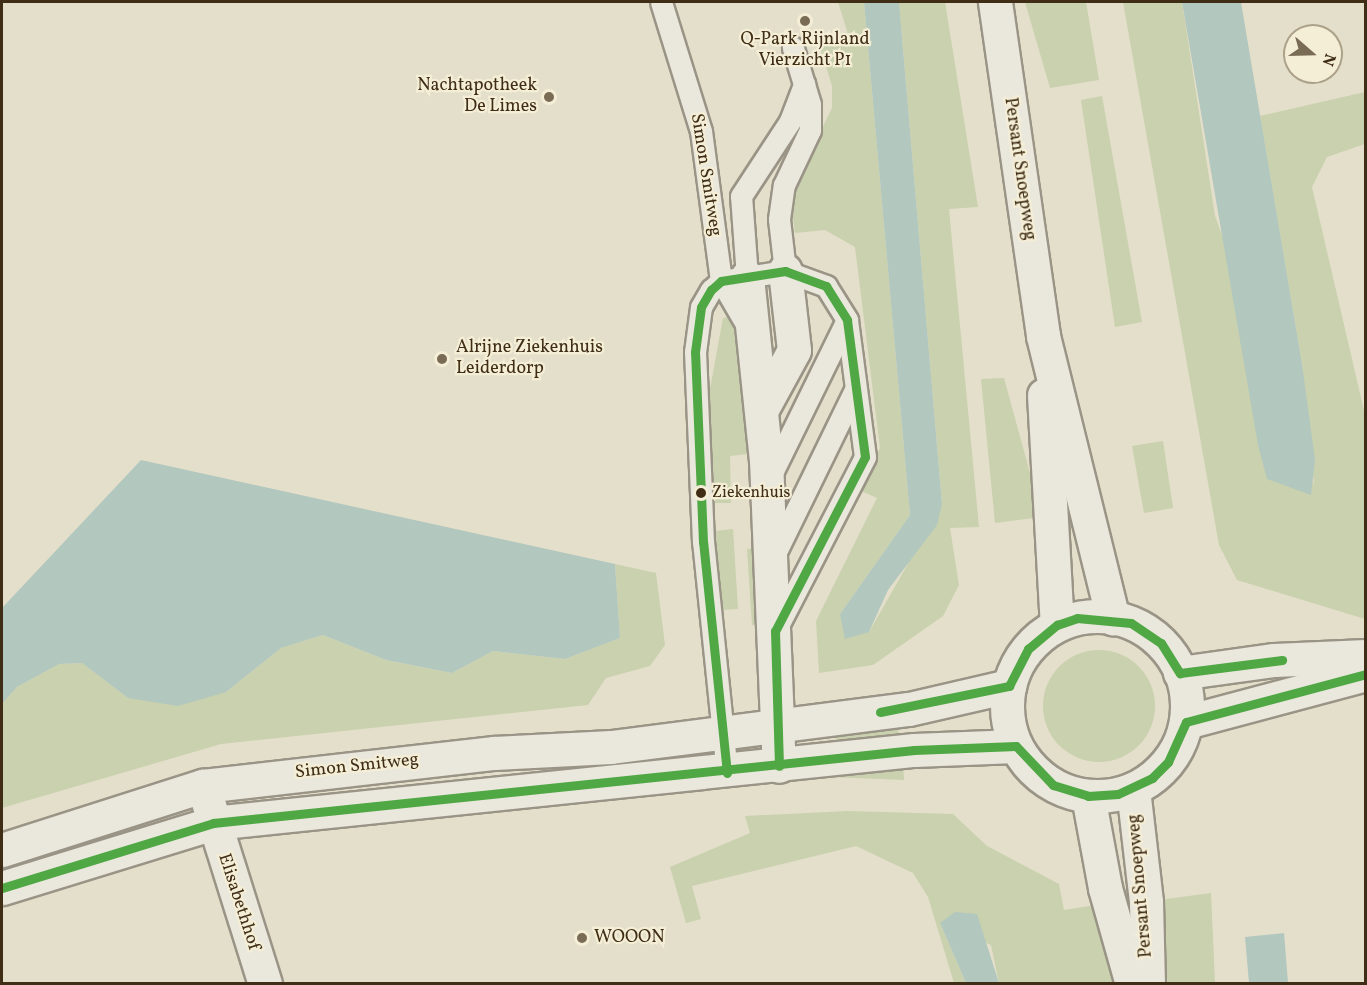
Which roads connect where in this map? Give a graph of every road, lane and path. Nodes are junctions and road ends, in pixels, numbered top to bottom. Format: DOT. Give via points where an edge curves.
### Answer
graph roads {
  1 [pos="661,2"];
  2 [pos="995,2"];
  3 [pos="793,48"];
  4 [pos="804,84"];
  5 [pos="786,271"];
  6 [pos="734,279"];
  7 [pos="847,320"];
  8 [pos="1043,336"];
  9 [pos="855,390"];
  10 [pos="762,409"];
  11 [pos="766,485"];
  12 [pos="770,564"];
  13 [pos="1113,618"];
  14 [pos="1057,625"];
  15 [pos="775,632"];
  16 [pos="1365,656"];
  17 [pos="1180,673"];
  18 [pos="1365,674"];
  19 [pos="1010,686"];
  20 [pos="1186,722"];
  21 [pos="778,726"];
  22 [pos="723,733"];
  23 [pos="1016,746"];
  24 [pos="779,766"];
  25 [pos="727,773"];
  26 [pos="203,786"];
  27 [pos="1133,789"];
  28 [pos="1088,796"];
  29 [pos="213,823"];
  30 [pos="2,850"];
  31 [pos="2,888"];
  32 [pos="265,984"];
  33 [pos="1132,984"];
  34 [pos="1148,984"];
  1 -- 6 [label="lane, Simon Smitweg" via="701,131"];
  2 -- 8 [label="street, Persant Snoepweg"];
  3 -- 4 [label="lane"];
  4 -- 5 [label="lane" via="810,104 810,130 784,185 779,219"];
  4 -- 6 [label="lane, Simon Smitweg" via="790,121 743,189"];
  5 -- 6 [label="lane"];
  5 -- 7 [label="lane, Simon Smitweg" via="826,286"];
  5 -- 10 [label="street" via="794,350"];
  6 -- 10 [label="street, Simon Smitweg" via="754,338"];
  6 -- 22 [label="lane" via="701,307 695,352 703,542"];
  7 -- 9 [label="lane, Simon Smitweg"];
  7 -- 11 [label="lane, Simon Smitweg"];
  8 -- 13 [label="street, Persant Snoepweg"];
  8 -- 14 [label="street, Persant Snoepweg"];
  9 -- 12 [label="lane"];
  9 -- 15 [label="lane, Simon Smitweg" via="865,457"];
  10 -- 11 [label="street, Simon Smitweg"];
  11 -- 12 [label="street, Simon Smitweg"];
  12 -- 15 [label="street, Simon Smitweg"];
  13 -- 14 [label="street" via="1077,618"];
  13 -- 17 [label="street" via="1161,643"];
  14 -- 19 [label="street" via="1028,649"];
  15 -- 21 [label="street, Simon Smitweg"];
  16 -- 17 [label="street" via="1274,660"];
  17 -- 20 [label="street"];
  18 -- 20 [label="street"];
  19 -- 21 [label="street, Simon Smitweg" via="943,703"];
  19 -- 23 [label="street" via="1008,717"];
  20 -- 27 [label="street" via="1168,762"];
  21 -- 22 [label="street, Simon Smitweg"];
  21 -- 24 [label="street, Simon Smitweg"];
  22 -- 25 [label="lane"];
  22 -- 26 [label="street, Simon Smitweg"];
  23 -- 24 [label="street" via="915,750"];
  23 -- 28 [label="street" via="1053,785"];
  24 -- 25 [label="street"];
  25 -- 29 [label="street" via="493,792"];
  26 -- 29 [label="street, Elisabethhof"];
  26 -- 30 [label="street, Simon Smitweg"];
  27 -- 28 [label="street"];
  27 -- 34 [label="street, Persant Snoepweg" via="1146,902"];
  28 -- 33 [label="street, Persant Snoepweg" via="1105,888"];
  29 -- 31 [label="street"];
  29 -- 32 [label="street, Elisabethhof"];
}
